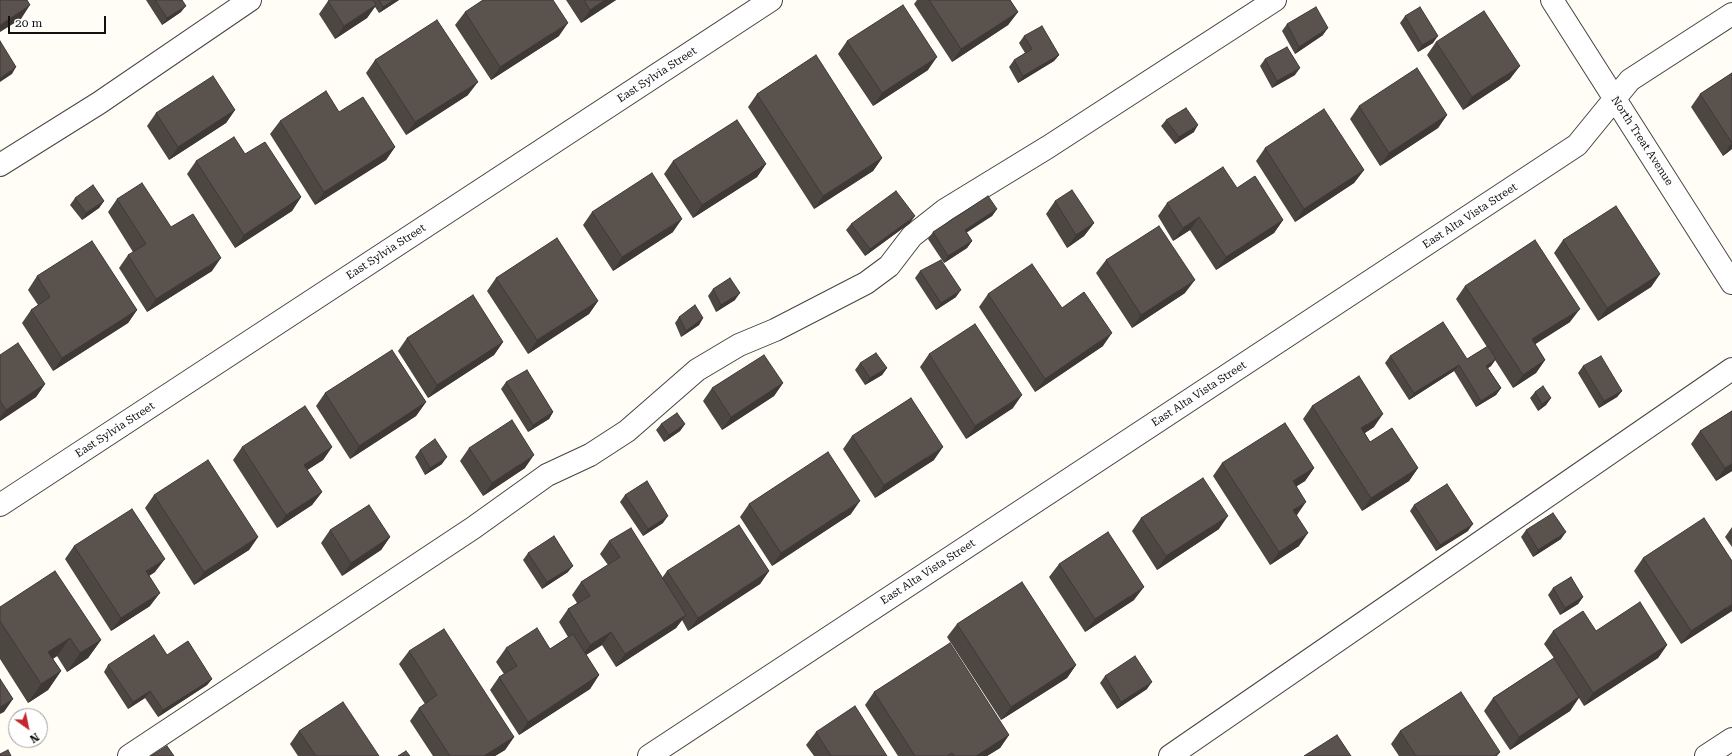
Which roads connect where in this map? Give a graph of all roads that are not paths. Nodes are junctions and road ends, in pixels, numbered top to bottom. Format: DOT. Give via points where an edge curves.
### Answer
graph roads {
  1 [pos="250,0"];
  2 [pos="772,0"];
  3 [pos="1275,0"];
  4 [pos="1552,0"];
  5 [pos="1732,14"];
  6 [pos="1615,99"];
  7 [pos="0,165"];
  8 [pos="1732,283"];
  9 [pos="1732,369"];
  10 [pos="0,504"];
  11 [pos="1732,739"];
  12 [pos="129,756"];
  13 [pos="649,756"];
  14 [pos="1170,756"];
  15 [pos="1706,756"];
  1 -- 7 [label="street" via="99,103"];
  2 -- 10 [label="street, East Sylvia Street"];
  3 -- 12 [label="street" via="1048,147 945,210 912,236 889,266 866,282 775,330 739,345 697,370 627,431 590,455 548,474 473,528"];
  4 -- 6 [label="street, North Treat Avenue"];
  5 -- 6 [label="street, East Alta Vista Street" via="1630,80"];
  6 -- 8 [label="street, North Treat Avenue"];
  6 -- 13 [label="street, East Alta Vista Street" via="1577,145"];
  9 -- 14 [label="street"];
  11 -- 15 [label="street"];
}
